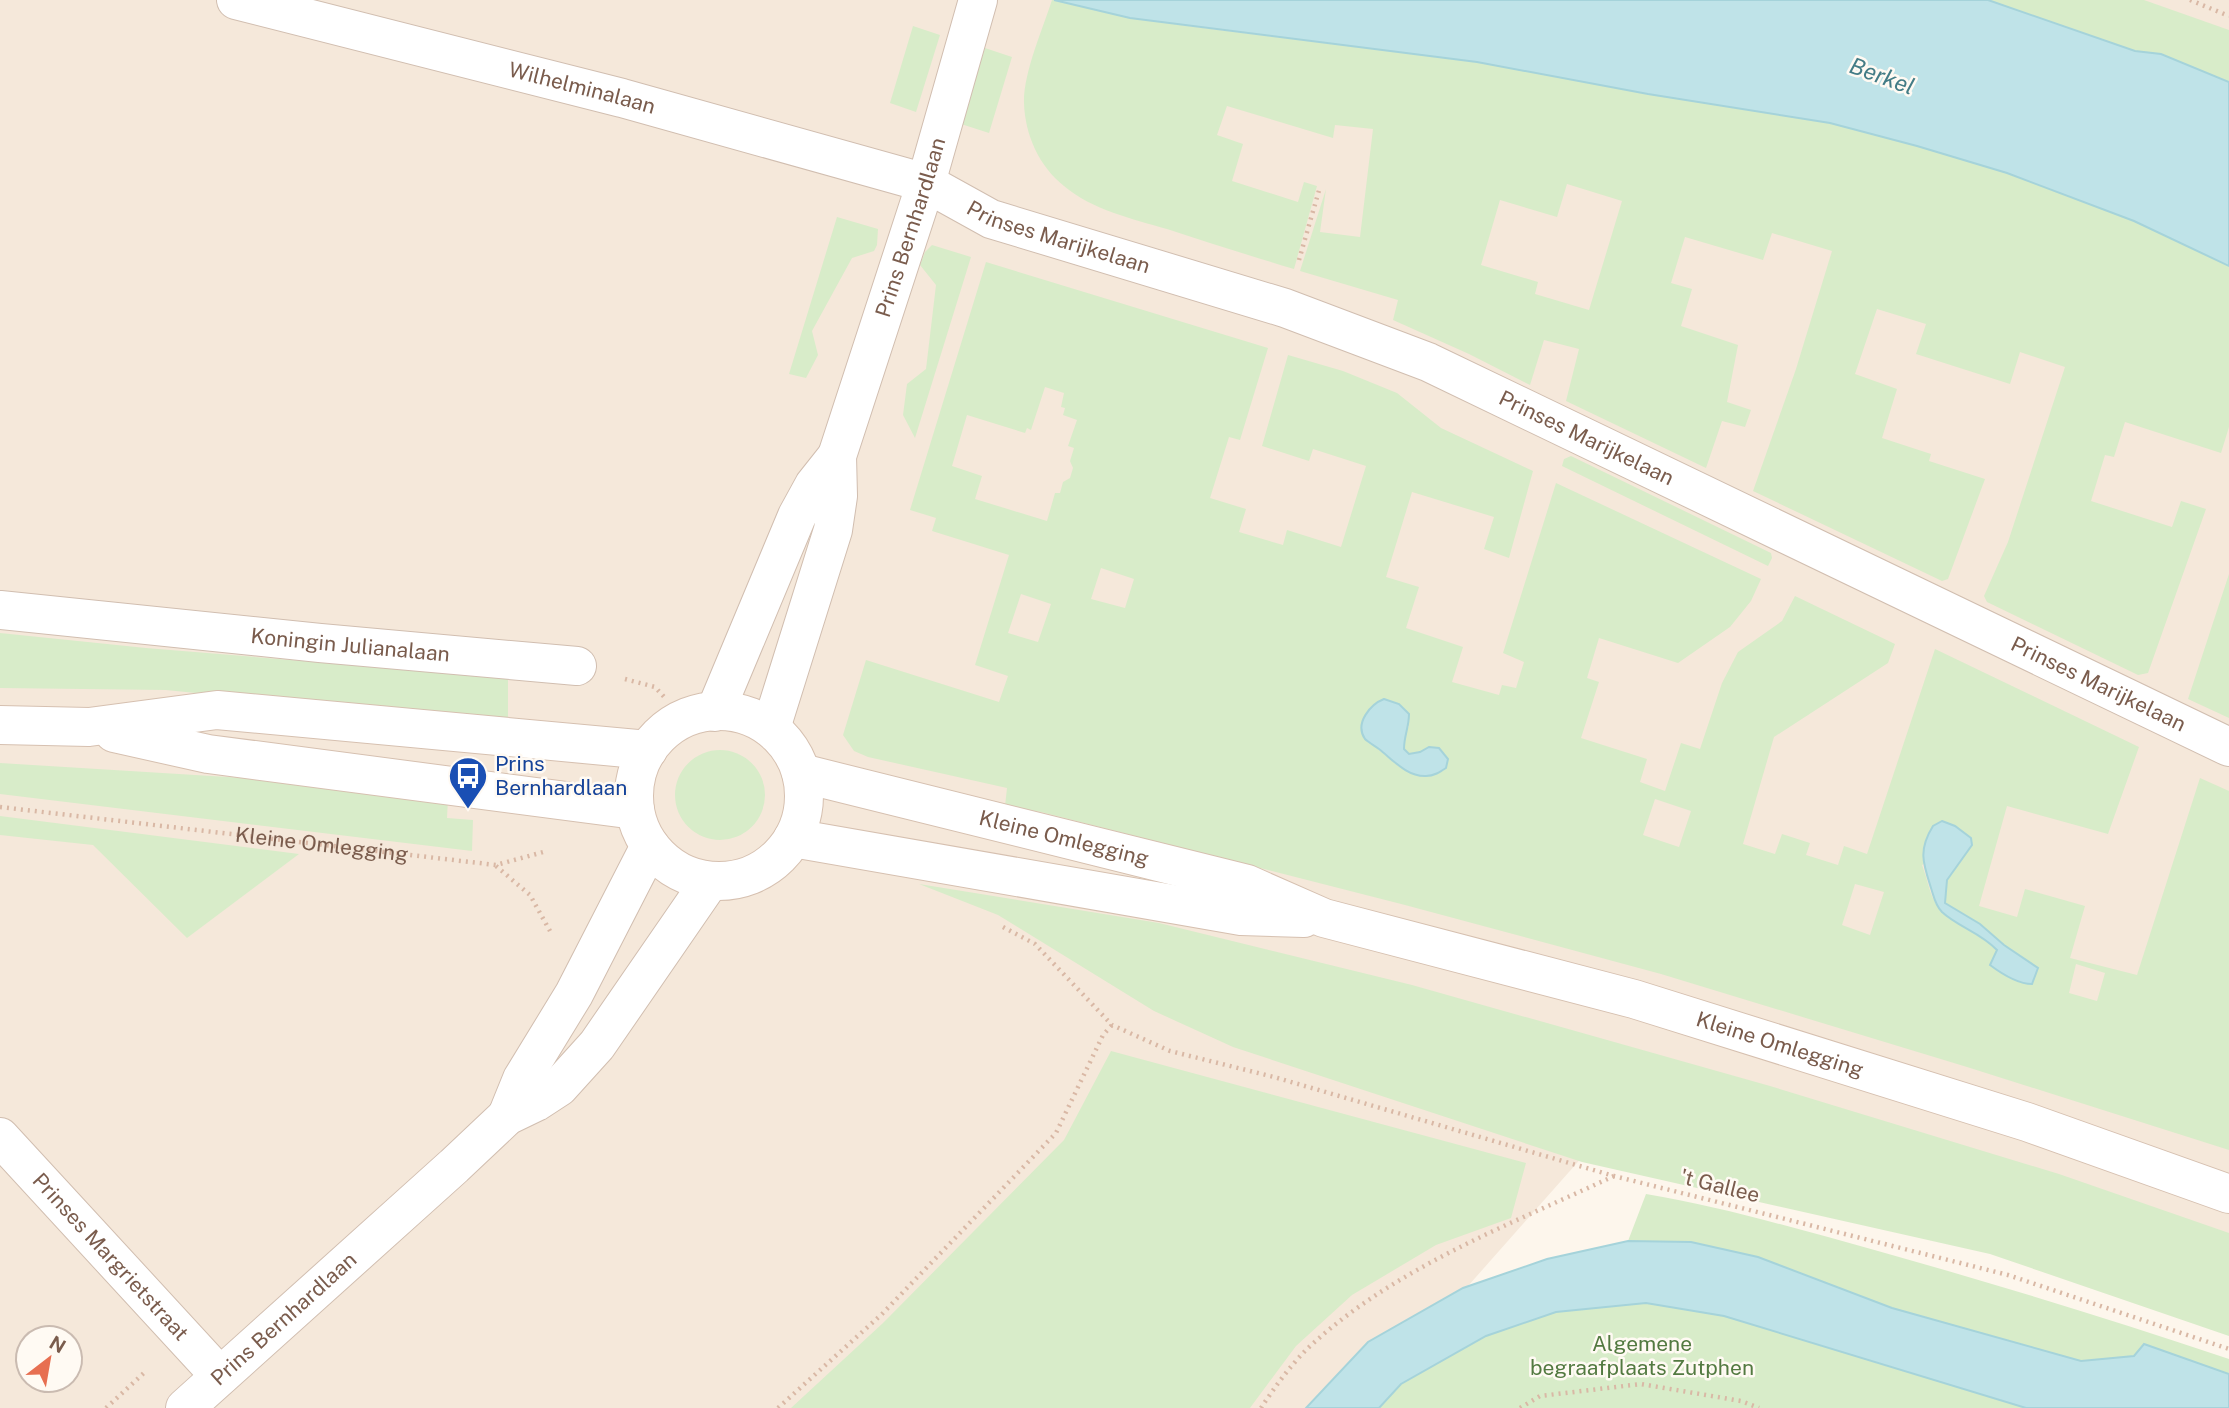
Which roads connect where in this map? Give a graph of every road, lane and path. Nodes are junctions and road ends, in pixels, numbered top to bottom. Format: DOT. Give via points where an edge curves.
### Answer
graph roads {
  1 [pos="236,0"];
  2 [pos="978,0"];
  3 [pos="2190,0"];
  4 [pos="2229,16"];
  5 [pos="926,183"];
  6 [pos="1320,187"];
  7 [pos="1285,308"];
  8 [pos="837,456"];
  9 [pos="0,610"];
  10 [pos="577,666"];
  11 [pos="700,715"];
  12 [pos="0,725"];
  13 [pos="89,727"];
  14 [pos="771,728"];
  15 [pos="2229,747"];
  16 [pos="648,750"];
  17 [pos="801,773"];
  18 [pos="0,807"];
  19 [pos="635,810"];
  20 [pos="793,838"];
  21 [pos="650,846"];
  22 [pos="552,849"];
  23 [pos="709,881"];
  24 [pos="1324,918"];
  25 [pos="992,921"];
  26 [pos="1112,1025"];
  27 [pos="507,1116"];
  28 [pos="0,1137"];
  29 [pos="1614,1176"];
  30 [pos="2229,1194"];
  31 [pos="2229,1349"];
  32 [pos="147,1370"];
  33 [pos="220,1376"];
  34 [pos="106,1408"];
  35 [pos="185,1408"];
  36 [pos="778,1408"];
  37 [pos="1261,1408"];
  38 [pos="1520,1408"];
  39 [pos="1759,1408"];
  1 -- 5 [label="street, Wilhelminalaan"];
  2 -- 5 [label="street, Prins Bernhardlaan"];
  3 -- 4 [label="path"];
  5 -- 7 [label="street, Prinses Marijkelaan" via="991,219"];
  5 -- 8 [label="street, Prins Bernhardlaan"];
  6 -- 7 [label="path"];
  7 -- 15 [label="street, Prinses Marijkelaan" via="1427,362"];
  8 -- 11 [label="street, Prins Bernhardlaan" via="797,516"];
  8 -- 14 [label="street, Prins Bernhardlaan" via="833,530"];
  9 -- 10 [label="street, Koningin Julianalaan"];
  10 -- 11 [label="path" via="654,687"];
  11 -- 14 [label="street" via="726,711"];
  11 -- 16 [label="street" via="667,729"];
  12 -- 13 [label="street"];
  13 -- 16 [label="street" via="217,710"];
  13 -- 19 [label="street" via="208,754"];
  14 -- 17 [label="street" via="790,748"];
  16 -- 19 [label="street" via="636,777"];
  17 -- 20 [label="street" via="804,801"];
  17 -- 24 [label="street, Kleine Omlegging" via="1247,884"];
  18 -- 22 [label="path, Kleine Omlegging" via="495,865"];
  19 -- 21 [label="street"];
  20 -- 23 [label="street" via="777,859 759,871"];
  20 -- 24 [label="street, Kleine Omlegging" via="1241,916"];
  21 -- 23 [label="street" via="685,874"];
  21 -- 27 [label="street, Prins Bernhardlaan" via="574,994 522,1079"];
  23 -- 27 [label="street, Prins Bernhardlaan" via="597,1045 559,1087"];
  24 -- 30 [label="street, Kleine Omlegging" via="1634,999 2027,1122"];
  25 -- 26 [label="path" via="1035,944"];
  26 -- 29 [label="path, 't Gallee" via="1170,1051"];
  26 -- 36 [label="path" via="1056,1133 882,1314"];
  27 -- 33 [label="street, Prins Bernhardlaan"];
  28 -- 33 [label="street, Prinses Margrietstraat"];
  29 -- 31 [label="path, 't Gallee" via="2008,1275"];
  29 -- 37 [label="path" via="1440,1257 1361,1304 1306,1350"];
  32 -- 34 [label="path"];
  33 -- 35 [label="street, Prins Bernhardlaan"];
  38 -- 39 [label="path" via="1540,1396 1641,1384"];
}
